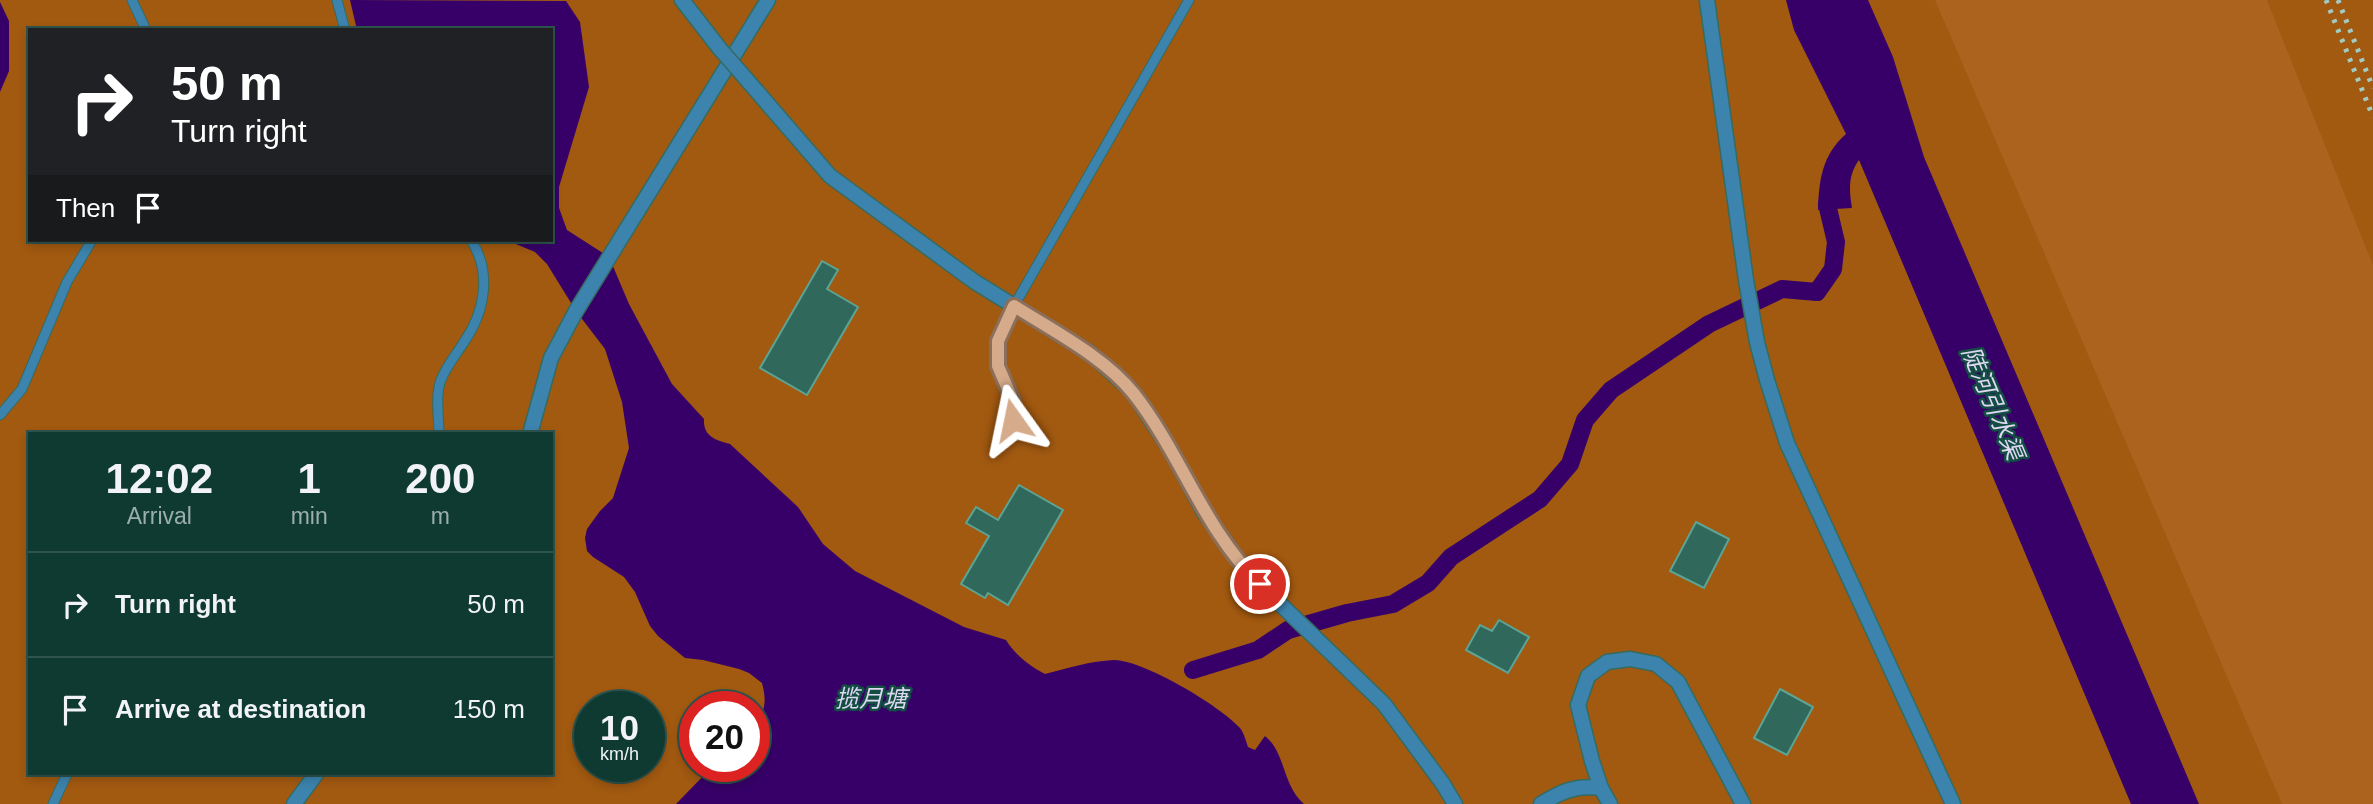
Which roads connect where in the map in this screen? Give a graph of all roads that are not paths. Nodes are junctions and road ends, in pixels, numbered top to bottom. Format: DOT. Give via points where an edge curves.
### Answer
graph roads {
  1 [pos="132,0"];
  2 [pos="337,0"];
  3 [pos="682,0"];
  4 [pos="768,0"];
  5 [pos="1189,0"];
  6 [pos="1707,0"];
  7 [pos="145,28"];
  8 [pos="344,28"];
  9 [pos="91,242"];
  10 [pos="472,242"];
  11 [pos="1014,306"];
  12 [pos="0,415"];
  13 [pos="439,432"];
  14 [pos="531,432"];
  15 [pos="1002,444"];
  16 [pos="67,775"];
  17 [pos="315,775"];
  18 [pos="1601,788"];
  19 [pos="53,804"];
  20 [pos="294,804"];
  21 [pos="1455,804"];
  22 [pos="1541,804"];
  23 [pos="1609,804"];
  24 [pos="1743,804"];
  25 [pos="1953,804"];
  1 -- 7 [label="lane"];
  2 -- 8 [label="lane"];
  3 -- 11 [label="street, bridge" via="830,176"];
  4 -- 14 [label="street" via="576,311 551,358"];
  5 -- 11 [label="lane"];
  6 -- 25 [label="street" via="1757,342 1787,443"];
  9 -- 12 [label="lane" via="67,282 22,389"];
  10 -- 13 [label="lane" via="485,278 481,310 440,383"];
  11 -- 15 [label="lane" via="998,341 998,366 1013,401 1013,420"];
  11 -- 21 [label="street" via="1090,353 1133,392 1204,512 1247,572 1384,704"];
  16 -- 19 [label="lane"];
  17 -- 20 [label="street"];
  18 -- 22 [label="street" via="1583,785"];
  18 -- 23 [label="street"];
  18 -- 24 [label="street" via="1578,705 1588,677 1607,662 1630,659 1656,664 1678,682"];
}
